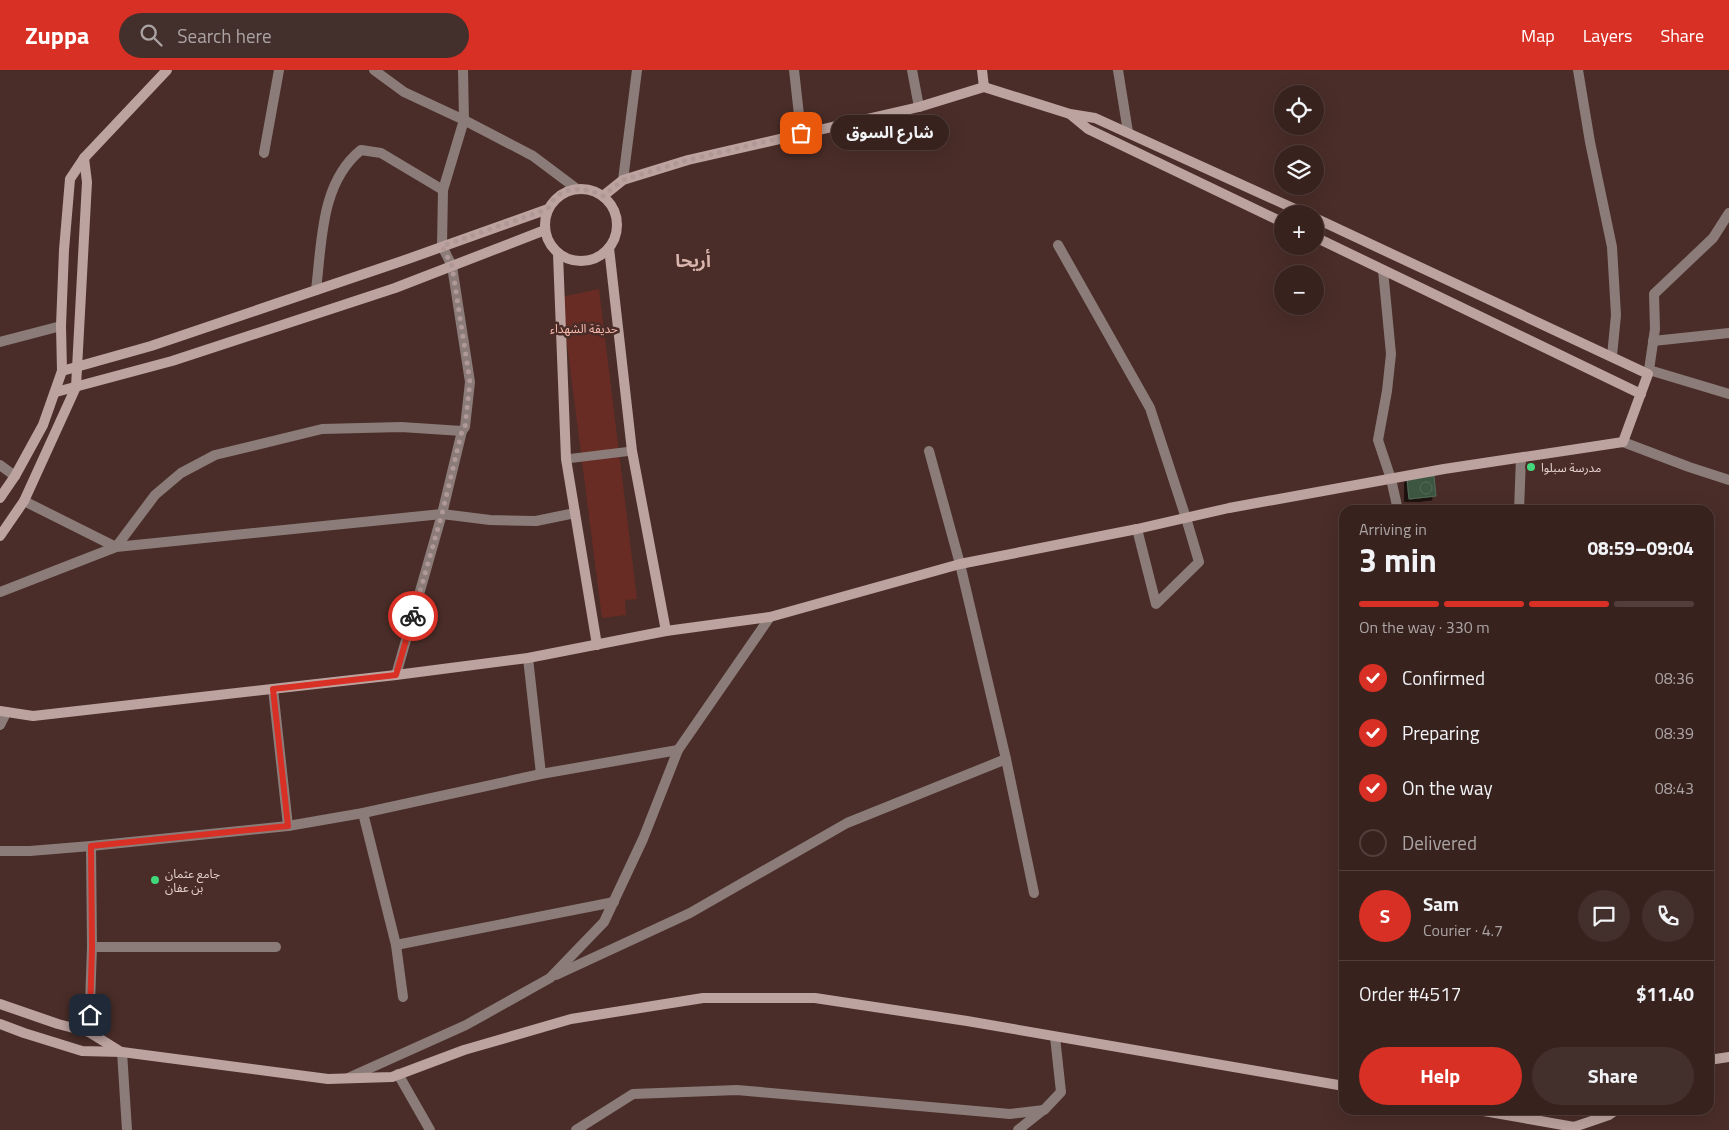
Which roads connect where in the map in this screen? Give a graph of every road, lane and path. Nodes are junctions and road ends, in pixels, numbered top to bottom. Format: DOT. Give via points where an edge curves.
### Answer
graph roads {
  1 [pos="167,70"];
  2 [pos="279,70"];
  3 [pos="374,70"];
  4 [pos="463,70"];
  5 [pos="637,70"];
  6 [pos="794,70"];
  7 [pos="912,70"];
  8 [pos="982,70"];
  9 [pos="1118,70"];
  10 [pos="1578,70"];
  11 [pos="984,87"];
  12 [pos="919,107"];
  13 [pos="1070,114"];
  14 [pos="464,120"];
  15 [pos="1128,132"];
  16 [pos="801,133"];
  17 [pos="264,153"];
  18 [pos="84,158"];
  19 [pos="623,180"];
  20 [pos="577,189"];
  21 [pos="444,190"];
  22 [pos="603,196"];
  23 [pos="1286,205"];
  24 [pos="548,209"];
  25 [pos="1729,213"];
  26 [pos="1274,218"];
  27 [pos="1324,222"];
  28 [pos="544,230"];
  29 [pos="1324,241"];
  30 [pos="1058,245"];
  31 [pos="442,246"];
  32 [pos="609,248"];
  33 [pos="558,254"];
  34 [pos="452,266"];
  35 [pos="1384,270"];
  36 [pos="316,290"];
  37 [pos="60,326"];
  38 [pos="1729,333"];
  39 [pos="1653,341"];
  40 [pos="0,342"];
  41 [pos="1612,356"];
  42 [pos="77,368"];
  43 [pos="62,371"];
  44 [pos="1648,372"];
  45 [pos="76,387"];
  46 [pos="56,392"];
  47 [pos="1640,394"];
  48 [pos="1729,394"];
  49 [pos="462,431"];
  50 [pos="1623,442"];
  51 [pos="632,450"];
  52 [pos="929,450"];
  53 [pos="1521,458"];
  54 [pos="566,459"];
  55 [pos="0,464"];
  56 [pos="15,476"];
  57 [pos="1391,479"];
  58 [pos="1729,480"];
  59 [pos="0,498"];
  60 [pos="24,501"];
  61 [pos="1397,505"];
  62 [pos="1519,505"];
  63 [pos="575,513"];
  64 [pos="442,514"];
  65 [pos="1186,518"];
  66 [pos="1137,529"];
  67 [pos="0,536"];
  68 [pos="116,547"];
  69 [pos="960,564"];
  70 [pos="0,592"];
  71 [pos="770,617"];
  72 [pos="666,632"];
  73 [pos="597,645"];
  74 [pos="528,658"];
  75 [pos="396,675"];
  76 [pos="273,689"];
  77 [pos="3,712"];
  78 [pos="0,724"];
  79 [pos="678,750"];
  80 [pos="1006,759"];
  81 [pos="541,774"];
  82 [pos="363,813"];
  83 [pos="288,826"];
  84 [pos="91,846"];
  85 [pos="0,851"];
  86 [pos="1034,893"];
  87 [pos="614,902"];
  88 [pos="396,945"];
  89 [pos="92,947"];
  90 [pos="276,947"];
  91 [pos="550,978"];
  92 [pos="403,997"];
  93 [pos="0,1004"];
  94 [pos="0,1024"];
  95 [pos="89,1032"];
  96 [pos="1055,1037"];
  97 [pos="122,1052"];
  98 [pos="1729,1057"];
  99 [pos="1714,1059"];
  100 [pos="398,1074"];
  101 [pos="348,1078"];
  102 [pos="1339,1085"];
  103 [pos="1044,1110"];
  104 [pos="1506,1115"];
  105 [pos="1609,1115"];
  106 [pos="128,1130"];
  107 [pos="430,1130"];
  108 [pos="576,1130"];
  109 [pos="1018,1130"];
  1 -- 18 [label="main road"];
  2 -- 17 [label="street"];
  3 -- 14 [label="street" via="404,92"];
  4 -- 14 [label="street"];
  5 -- 19 [label="street"];
  6 -- 16 [label="street"];
  7 -- 12 [label="street"];
  8 -- 11 [label="main road"];
  9 -- 15 [label="street"];
  10 -- 41 [label="street" via="1612,247 1616,315"];
  11 -- 12 [label="main road"];
  11 -- 13 [label="main road"];
  12 -- 16 [label="main road"];
  13 -- 15 [label="main road" via="1096,118"];
  13 -- 26 [label="main road" via="1088,129"];
  14 -- 20 [label="street" via="533,156"];
  14 -- 21 [label="street"];
  15 -- 23 [label="main road"];
  16 -- 19 [label="main road" via="688,160"];
  18 -- 37 [label="main road" via="70,179"];
  18 -- 42 [label="main road" via="87,182"];
  19 -- 22 [label="main road"];
  20 -- 22 [label="main road"];
  20 -- 24 [label="main road" via="558,196"];
  21 -- 31 [label="street"];
  21 -- 36 [label="street" via="380,153 360,150 340,174 327,205"];
  22 -- 32 [label="main road" via="611,205 616,221 615,238"];
  24 -- 28 [label="main road"];
  24 -- 31 [label="main road"];
  25 -- 39 [label="street" via="1713,238 1654,294"];
  27 -- 41 [label="main road"];
  28 -- 33 [label="main road"];
  28 -- 34 [label="main road"];
  29 -- 35 [label="main road"];
  30 -- 65 [label="street" via="1150,408"];
  31 -- 34 [label="street"];
  31 -- 36 [label="main road"];
  32 -- 33 [label="main road" via="590,260 568,259"];
  32 -- 51 [label="main road"];
  33 -- 54 [label="main road"];
  34 -- 45 [label="main road" via="395,288 172,361"];
  34 -- 49 [label="street" via="470,382"];
  35 -- 47 [label="main road"];
  35 -- 57 [label="street" via="1391,354 1378,440"];
  36 -- 42 [label="main road"];
  37 -- 40 [label="street"];
  37 -- 43 [label="main road"];
  38 -- 39 [label="street"];
  39 -- 44 [label="street"];
  41 -- 44 [label="main road"];
  42 -- 43 [label="main road"];
  42 -- 45 [label="main road"];
  43 -- 46 [label="main road"];
  44 -- 47 [label="main road"];
  44 -- 48 [label="street"];
  45 -- 46 [label="main road"];
  45 -- 60 [label="main road"];
  46 -- 56 [label="main road" via="43,425"];
  47 -- 50 [label="main road"];
  49 -- 64 [label="street"];
  49 -- 68 [label="street" via="401,427 322,429 215,455 181,472 155,494"];
  50 -- 53 [label="main road"];
  50 -- 58 [label="street"];
  51 -- 54 [label="street"];
  51 -- 72 [label="main road"];
  52 -- 69 [label="street"];
  53 -- 57 [label="main road"];
  53 -- 62 [label="street"];
  54 -- 63 [label="main road"];
  55 -- 56 [label="street"];
  56 -- 59 [label="main road"];
  57 -- 61 [label="street"];
  57 -- 65 [label="main road"];
  60 -- 67 [label="main road"];
  60 -- 68 [label="street"];
  63 -- 64 [label="street" via="536,521"];
  63 -- 73 [label="main road"];
  64 -- 68 [label="street"];
  64 -- 75 [label="street"];
  65 -- 66 [label="main road"];
  65 -- 66 [label="street" via="1199,562 1156,604"];
  66 -- 69 [label="main road"];
  68 -- 70 [label="street"];
  69 -- 71 [label="main road"];
  69 -- 80 [label="street"];
  71 -- 72 [label="main road"];
  71 -- 79 [label="street"];
  72 -- 73 [label="main road"];
  73 -- 74 [label="main road"];
  74 -- 75 [label="main road"];
  74 -- 81 [label="street"];
  75 -- 76 [label="main road"];
  76 -- 77 [label="main road" via="34,716"];
  76 -- 83 [label="street"];
  77 -- 78 [label="street"];
  79 -- 81 [label="street"];
  79 -- 87 [label="street"];
  80 -- 86 [label="street"];
  80 -- 91 [label="street" via="847,823 690,913"];
  81 -- 82 [label="street"];
  82 -- 83 [label="street"];
  82 -- 88 [label="street"];
  83 -- 84 [label="street"];
  84 -- 85 [label="street"];
  84 -- 89 [label="street"];
  87 -- 88 [label="street"];
  87 -- 91 [label="street" via="604,922"];
  88 -- 92 [label="street"];
  89 -- 90 [label="street"];
  89 -- 95 [label="street"];
  91 -- 101 [label="street" via="466,1025"];
  93 -- 95 [label="main road"];
  94 -- 97 [label="main road" via="82,1051"];
  95 -- 97 [label="main road"];
  96 -- 100 [label="main road" via="815,998 703,998 571,1019 464,1050"];
  96 -- 102 [label="main road"];
  96 -- 103 [label="street" via="1061,1092"];
  97 -- 101 [label="main road" via="328,1079"];
  97 -- 106 [label="street"];
  98 -- 99 [label="main road"];
  100 -- 101 [label="main road" via="392,1077"];
  100 -- 107 [label="street"];
  103 -- 108 [label="street" via="1010,1114 737,1090 633,1094"];
  103 -- 109 [label="street"];
  104 -- 105 [label="main road" via="1574,1127"];
}
